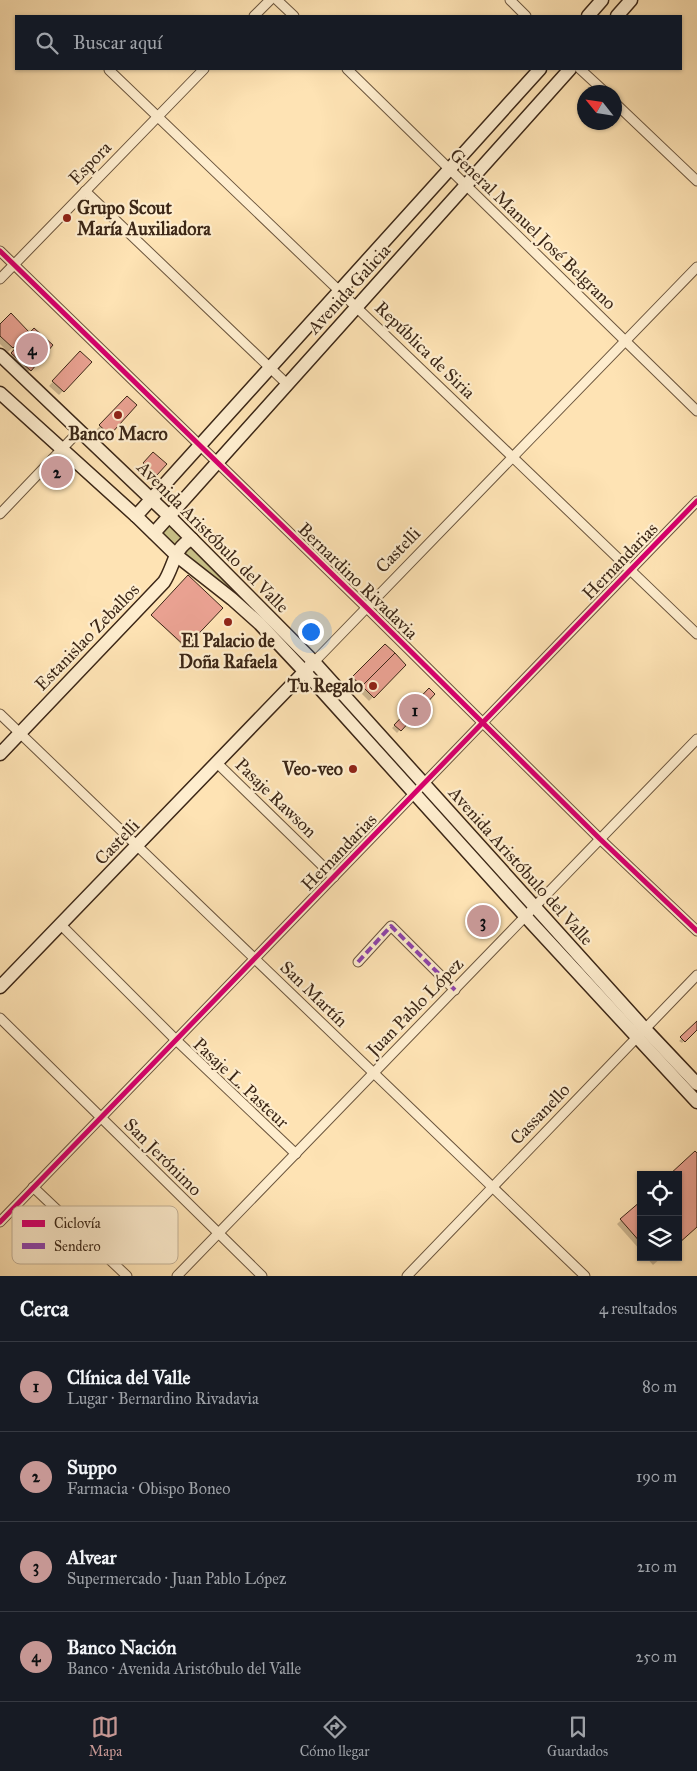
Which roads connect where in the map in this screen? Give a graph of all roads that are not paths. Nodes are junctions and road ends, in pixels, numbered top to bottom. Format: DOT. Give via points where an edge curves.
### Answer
graph roads {
  1 [pos="270,0"];
  2 [pos="277,0"];
  3 [pos="510,0"];
  4 [pos="602,0"];
  5 [pos="632,0"];
  6 [pos="255,15"];
  7 [pos="293,15"];
  8 [pos="525,15"];
  9 [pos="589,15"];
  10 [pos="618,15"];
  11 [pos="109,70"];
  12 [pos="203,70"];
  13 [pos="348,70"];
  14 [pos="539,70"];
  15 [pos="569,70"];
  16 [pos="581,70"];
  17 [pos="597,85"];
  18 [pos="622,110"];
  19 [pos="158,117"];
  20 [pos="449,170"];
  21 [pos="697,181"];
  22 [pos="466,186"];
  23 [pos="85,191"];
  24 [pos="0,251"];
  25 [pos="14,264"];
  26 [pos="697,267"];
  27 [pos="0,279"];
  28 [pos="339,290"];
  29 [pos="356,306"];
  30 [pos="625,342"];
  31 [pos="0,355"];
  32 [pos="270,368"];
  33 [pos="287,384"];
  34 [pos="0,393"];
  35 [pos="697,411"];
  36 [pos="80,430"];
  37 [pos="200,445"];
  38 [pos="62,449"];
  39 [pos="513,456"];
  40 [pos="217,462"];
  41 [pos="151,499"];
  42 [pos="697,502"];
  43 [pos="0,514"];
  44 [pos="136,516"];
  45 [pos="169,516"];
  46 [pos="154,533"];
  47 [pos="192,539"];
  48 [pos="176,555"];
  49 [pos="630,570"];
  50 [pos="367,608"];
  51 [pos="697,634"];
  52 [pos="314,662"];
  53 [pos="305,672"];
  54 [pos="0,714"];
  55 [pos="483,724"];
  56 [pos="20,733"];
  57 [pos="697,739"];
  58 [pos="0,754"];
  59 [pos="216,763"];
  60 [pos="424,784"];
  61 [pos="414,793"];
  62 [pos="600,839"];
  63 [pos="138,844"];
  64 [pos="334,877"];
  65 [pos="535,907"];
  66 [pos="526,917"];
  67 [pos="61,925"];
  68 [pos="697,931"];
  69 [pos="254,959"];
  70 [pos="358,962"];
  71 [pos="697,976"];
  72 [pos="0,987"];
  73 [pos="455,990"];
  74 [pos="0,1018"];
  75 [pos="641,1033"];
  76 [pos="176,1040"];
  77 [pos="373,1074"];
  78 [pos="697,1084"];
  79 [pos="697,1102"];
  80 [pos="101,1118"];
  81 [pos="296,1154"];
  82 [pos="33,1187"];
  83 [pos="492,1188"];
  84 [pos="15,1206"];
  85 [pos="53,1206"];
  86 [pos="12,1209"];
  87 [pos="0,1222"];
  88 [pos="219,1235"];
  89 [pos="114,1264"];
  90 [pos="127,1276"];
  91 [pos="177,1276"];
  92 [pos="262,1276"];
  93 [pos="407,1276"];
  94 [pos="585,1276"];
  1 -- 6 [label="street"];
  2 -- 7 [label="street"];
  3 -- 8 [label="street"];
  4 -- 9 [label="main road"];
  5 -- 10 [label="main road"];
  11 -- 19 [label="street, República de Siria"];
  12 -- 19 [label="street, Espora"];
  13 -- 20 [label="street, General Manuel José Belgrano"];
  14 -- 20 [label="main road, Avenida Galicia"];
  15 -- 22 [label="main road, Avenida Galicia"];
  16 -- 17 [label="street"];
  18 -- 21 [label="street"];
  19 -- 23 [label="street, Espora"];
  19 -- 28 [label="street, República de Siria"];
  20 -- 22 [label="street, General Manuel José Belgrano"];
  20 -- 28 [label="main road, Avenida Galicia"];
  22 -- 29 [label="main road, Avenida Galicia"];
  22 -- 30 [label="street, General Manuel José Belgrano"];
  23 -- 25 [label="street, Espora"];
  23 -- 32 [label="street"];
  24 -- 25 [label="street, Bernardino Rivadavia"];
  25 -- 27 [label="street, Espora"];
  25 -- 37 [label="street, Bernardino Rivadavia"];
  26 -- 30 [label="street, Castelli"];
  28 -- 29 [label="street, República de Siria"];
  28 -- 32 [label="main road, Avenida Galicia"];
  29 -- 33 [label="main road, Avenida Galicia"];
  29 -- 39 [label="street, República de Siria"];
  30 -- 35 [label="street, General Manuel José Belgrano"];
  30 -- 39 [label="street, Castelli"];
  31 -- 36 [label="main road, Avenida Aristóbulo del Valle"];
  32 -- 33 [label="street"];
  32 -- 37 [label="main road, Avenida Galicia"];
  33 -- 40 [label="main road, Avenida Galicia"];
  34 -- 38 [label="main road, Avenida Aristóbulo del Valle"];
  36 -- 38 [label="street"];
  36 -- 41 [label="main road, Avenida Aristóbulo del Valle"];
  37 -- 40 [label="street, Bernardino Rivadavia"];
  37 -- 41 [label="main road, Avenida Galicia"];
  38 -- 43 [label="street"];
  38 -- 44 [label="main road, Avenida Aristóbulo del Valle"];
  39 -- 49 [label="street, República de Siria"];
  39 -- 50 [label="street, Castelli"];
  40 -- 45 [label="main road, Avenida Galicia"];
  40 -- 50 [label="street, Bernardino Rivadavia"];
  41 -- 44 [label="main road, Avenida Galicia"];
  41 -- 45 [label="main road, Avenida Aristóbulo del Valle"];
  42 -- 49 [label="street, Hernandarias"];
  44 -- 46 [label="main road, Avenida Aristóbulo del Valle"];
  45 -- 46 [label="main road, Avenida Galicia"];
  45 -- 47 [label="main road, Avenida Aristóbulo del Valle"];
  46 -- 48 [label="main road, Avenida Aristóbulo del Valle"];
  47 -- 48 [label="main road, Estanislao Zeballos"];
  47 -- 52 [label="main road, Avenida Aristóbulo del Valle"];
  48 -- 53 [label="main road, Avenida Aristóbulo del Valle" via="246,611"];
  48 -- 56 [label="main road, Estanislao Zeballos" via="164,582"];
  49 -- 51 [label="street, República de Siria"];
  49 -- 55 [label="street, Hernandarias"];
  50 -- 52 [label="street, Castelli"];
  50 -- 55 [label="street, Bernardino Rivadavia"];
  52 -- 53 [label="main road, Castelli"];
  52 -- 60 [label="main road, Avenida Aristóbulo del Valle"];
  53 -- 59 [label="main road, Castelli"];
  53 -- 61 [label="main road, Avenida Aristóbulo del Valle"];
  54 -- 56 [label="street, San Martín"];
  55 -- 60 [label="street, Hernandarias"];
  55 -- 62 [label="street, Bernardino Rivadavia"];
  56 -- 58 [label="main road, Estanislao Zeballos"];
  56 -- 63 [label="street, San Martín"];
  57 -- 62 [label="street, Juan Pablo López"];
  59 -- 63 [label="main road, Castelli"];
  59 -- 64 [label="street, Pasaje Rawson"];
  60 -- 61 [label="street, Hernandarias"];
  60 -- 65 [label="main road, Avenida Aristóbulo del Valle"];
  61 -- 64 [label="street, Hernandarias"];
  61 -- 66 [label="main road, Avenida Aristóbulo del Valle"];
  62 -- 65 [label="street, Juan Pablo López"];
  62 -- 68 [label="street, Bernardino Rivadavia"];
  63 -- 67 [label="main road, Castelli"];
  63 -- 69 [label="street, San Martín"];
  64 -- 69 [label="street, Hernandarias"];
  65 -- 66 [label="street, Juan Pablo López"];
  65 -- 75 [label="main road, Avenida Aristóbulo del Valle"];
  66 -- 73 [label="street, Juan Pablo López"];
  66 -- 75 [label="main road, Avenida Aristóbulo del Valle"];
  67 -- 72 [label="main road, Castelli"];
  67 -- 76 [label="street, Pasaje L. Pasteur"];
  69 -- 76 [label="street, Hernandarias"];
  69 -- 77 [label="street, San Martín"];
  70 -- 73 [label="street" via="391,926"];
  71 -- 75 [label="street, Cassanello"];
  73 -- 77 [label="street, Juan Pablo López"];
  74 -- 80 [label="street, San Jerónimo"];
  75 -- 78 [label="main road, Avenida Aristóbulo del Valle"];
  75 -- 79 [label="main road, Avenida Aristóbulo del Valle"];
  75 -- 83 [label="street, Cassanello"];
  76 -- 80 [label="street, Hernandarias"];
  76 -- 81 [label="street, Pasaje L. Pasteur"];
  77 -- 81 [label="street, Juan Pablo López"];
  77 -- 83 [label="street, San Martín"];
  80 -- 82 [label="street, Hernandarias"];
  80 -- 88 [label="street, San Jerónimo"];
  81 -- 88 [label="street, Juan Pablo López"];
  82 -- 84 [label="street, Hernandarias"];
  82 -- 85 [label="street"];
  83 -- 93 [label="street, Cassanello"];
  83 -- 94 [label="street, San Martín"];
  86 -- 87 [label="street, Hernandarias"];
  88 -- 91 [label="street, Juan Pablo López"];
  88 -- 92 [label="street, San Jerónimo"];
  89 -- 90 [label="street"];
}
